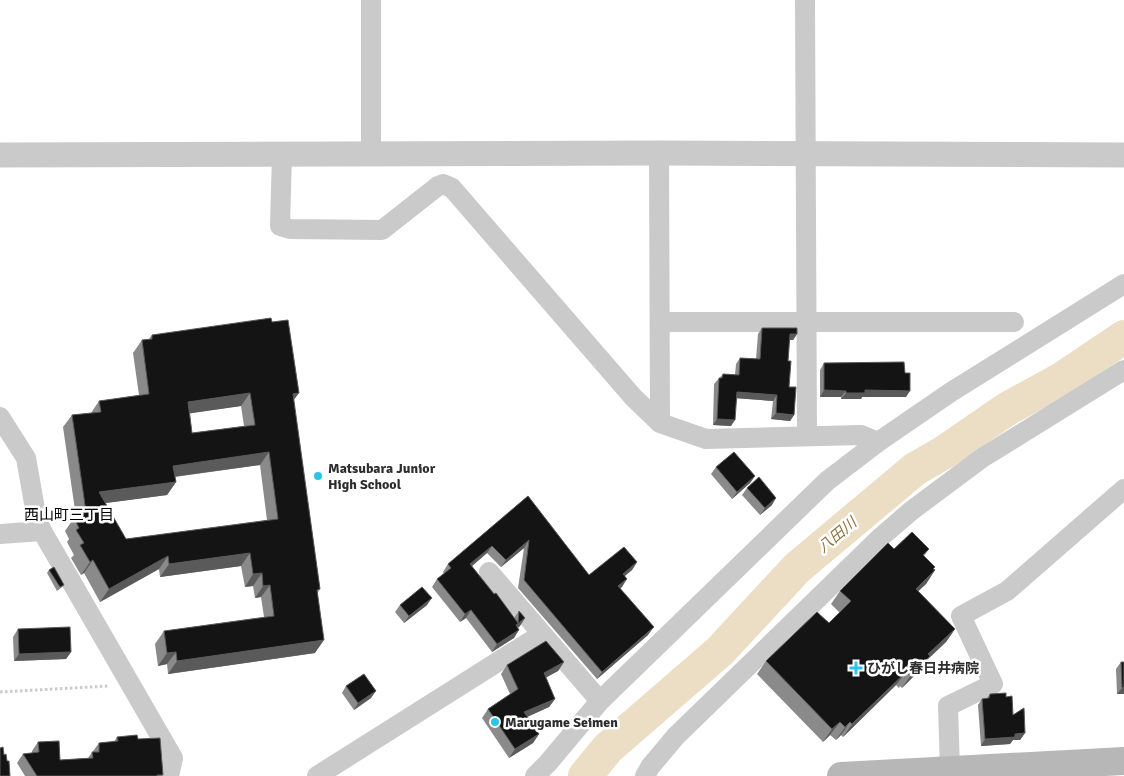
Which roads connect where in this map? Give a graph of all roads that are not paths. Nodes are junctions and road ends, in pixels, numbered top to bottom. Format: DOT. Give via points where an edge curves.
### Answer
graph roads {
  1 [pos="371,0"];
  2 [pos="805,0"];
  3 [pos="659,153"];
  4 [pos="806,153"];
  5 [pos="282,154"];
  6 [pos="371,154"];
  7 [pos="1124,154"];
  8 [pos="0,155"];
  9 [pos="1124,284"];
  10 [pos="660,322"];
  11 [pos="806,322"];
  12 [pos="1014,322"];
  13 [pos="1124,370"];
  14 [pos="0,416"];
  15 [pos="660,423"];
  16 [pos="807,436"];
  17 [pos="878,442"];
  18 [pos="1124,489"];
  19 [pos="42,531"];
  20 [pos="0,534"];
  21 [pos="489,572"];
  22 [pos="542,634"];
  23 [pos="600,701"];
  24 [pos="1124,761"];
  25 [pos="950,770"];
  26 [pos="169,776"];
  27 [pos="317,776"];
  28 [pos="535,776"];
  29 [pos="644,776"];
  30 [pos="841,776"];
  1 -- 6 [label="street"];
  2 -- 4 [label="street"];
  3 -- 4 [label="street"];
  3 -- 6 [label="street"];
  3 -- 10 [label="street"];
  4 -- 7 [label="street"];
  4 -- 11 [label="street"];
  5 -- 6 [label="street"];
  5 -- 8 [label="street"];
  5 -- 15 [label="street" via="280,226 290,229 382,230 438,186 443,184 452,188 633,397"];
  9 -- 17 [label="street" via="950,392"];
  10 -- 11 [label="street"];
  10 -- 15 [label="street"];
  11 -- 12 [label="street"];
  11 -- 16 [label="street"];
  13 -- 29 [label="street" via="982,458 880,537 676,736"];
  14 -- 19 [label="street" via="26,458 37,520"];
  15 -- 16 [label="street" via="706,439"];
  16 -- 17 [label="street" via="861,434"];
  17 -- 23 [label="street" via="827,481"];
  18 -- 25 [label="street" via="1007,591 961,616 994,684 948,706"];
  19 -- 20 [label="street"];
  19 -- 26 [label="street" via="172,758"];
  21 -- 22 [label="street"];
  22 -- 23 [label="street"];
  22 -- 27 [label="street"];
  23 -- 28 [label="street"];
  24 -- 25 [label="main road"];
  25 -- 30 [label="main road"];
}
